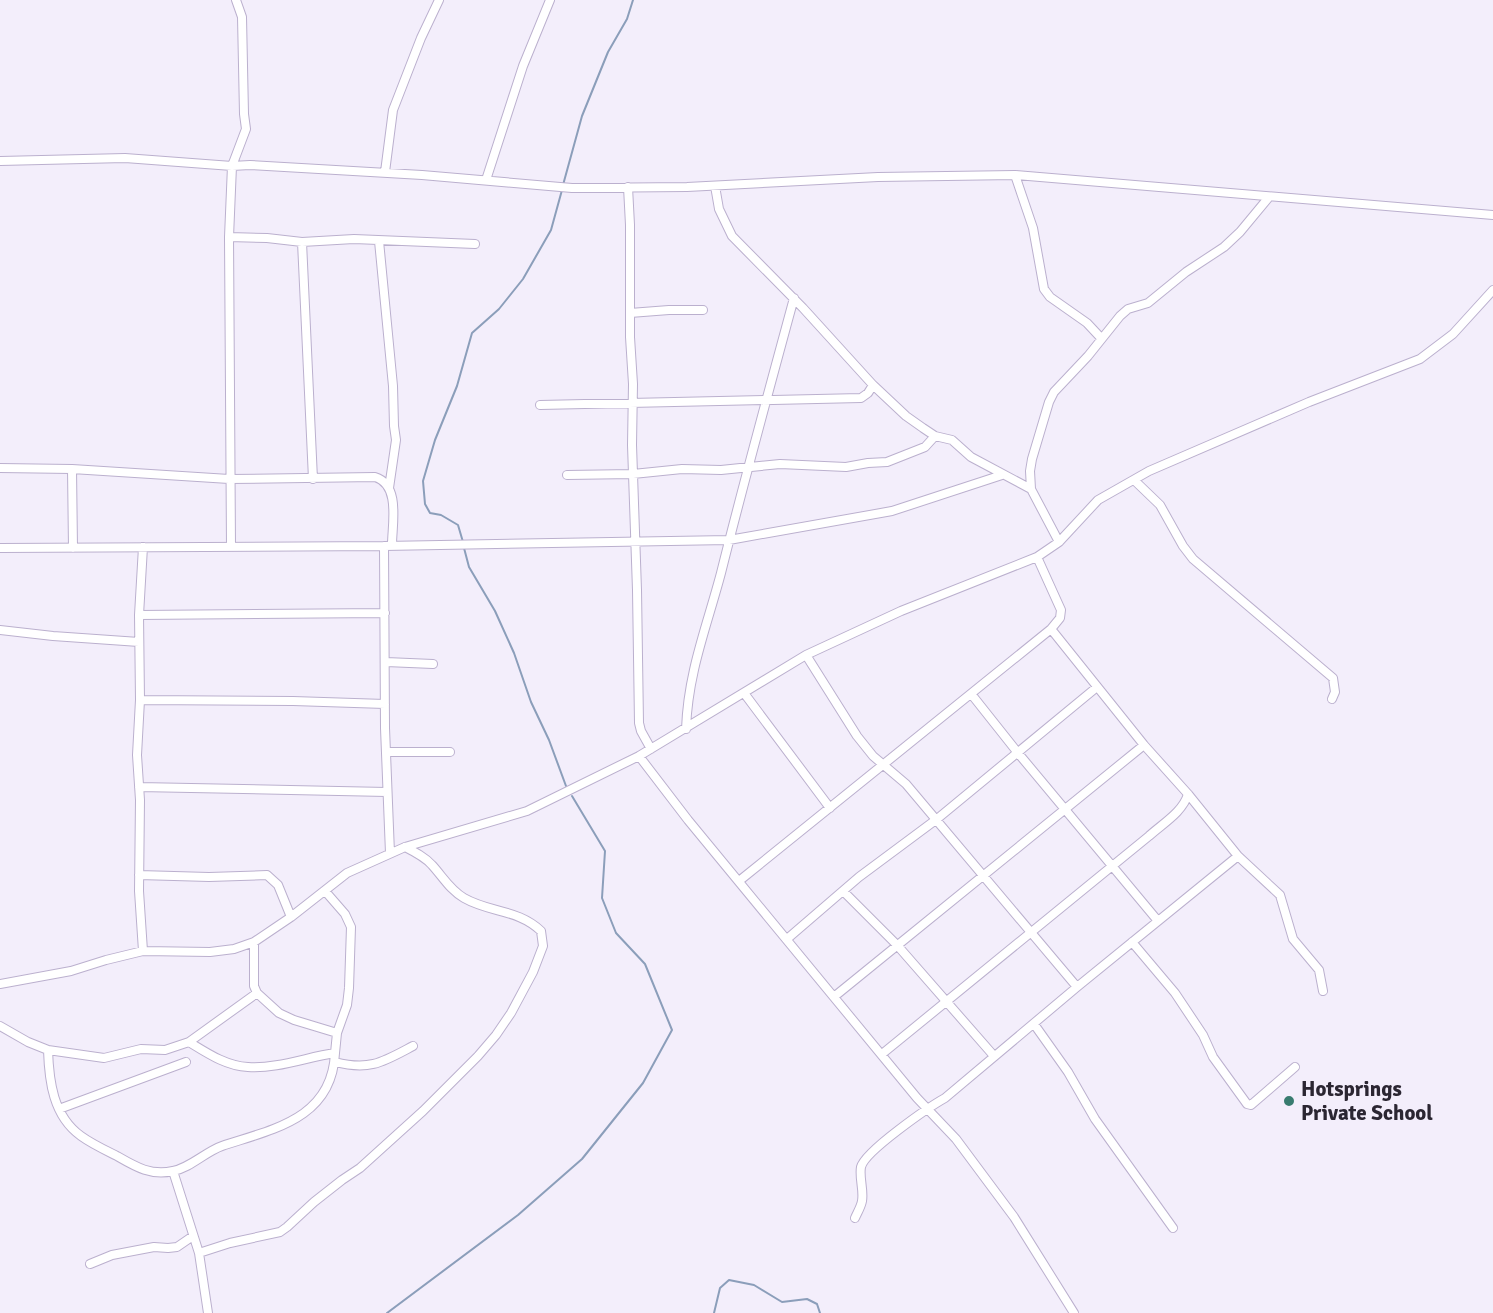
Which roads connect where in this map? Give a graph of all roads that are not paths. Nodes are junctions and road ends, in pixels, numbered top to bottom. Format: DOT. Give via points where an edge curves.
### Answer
graph roads {
  1 [pos="236,0"];
  2 [pos="439,0"];
  3 [pos="550,0"];
  4 [pos="0,161"];
  5 [pos="232,166"];
  6 [pos="385,172"];
  7 [pos="1015,175"];
  8 [pos="486,180"];
  9 [pos="715,186"];
  10 [pos="628,187"];
  11 [pos="1269,197"];
  12 [pos="1493,215"];
  13 [pos="229,237"];
  14 [pos="379,241"];
  15 [pos="302,242"];
  16 [pos="475,244"];
  17 [pos="1493,290"];
  18 [pos="794,298"];
  19 [pos="704,310"];
  20 [pos="630,313"];
  21 [pos="1101,338"];
  22 [pos="873,385"];
  23 [pos="766,400"];
  24 [pos="633,403"];
  25 [pos="540,405"];
  26 [pos="935,436"];
  27 [pos="748,467"];
  28 [pos="0,468"];
  29 [pos="72,469"];
  30 [pos="633,474"];
  31 [pos="567,475"];
  32 [pos="1002,475"];
  33 [pos="229,479"];
  34 [pos="313,479"];
  35 [pos="1134,480"];
  36 [pos="390,488"];
  37 [pos="1031,489"];
  38 [pos="729,540"];
  39 [pos="635,542"];
  40 [pos="1059,542"];
  41 [pos="388,545"];
  42 [pos="143,547"];
  43 [pos="231,547"];
  44 [pos="0,548"];
  45 [pos="73,548"];
  46 [pos="1037,557"];
  47 [pos="385,613"];
  48 [pos="139,615"];
  49 [pos="1051,629"];
  50 [pos="0,630"];
  51 [pos="139,642"];
  52 [pos="806,656"];
  53 [pos="386,663"];
  54 [pos="433,664"];
  55 [pos="1097,687"];
  56 [pos="744,693"];
  57 [pos="972,695"];
  58 [pos="1332,699"];
  59 [pos="140,700"];
  60 [pos="385,704"];
  61 [pos="686,729"];
  62 [pos="1144,745"];
  63 [pos="651,749"];
  64 [pos="386,752"];
  65 [pos="450,752"];
  66 [pos="1018,753"];
  67 [pos="639,756"];
  68 [pos="884,765"];
  69 [pos="139,787"];
  70 [pos="387,792"];
  71 [pos="1188,794"];
  72 [pos="830,808"];
  73 [pos="1065,811"];
  74 [pos="937,819"];
  75 [pos="405,847"];
  76 [pos="390,853"];
  77 [pos="1238,856"];
  78 [pos="1111,866"];
  79 [pos="139,875"];
  80 [pos="983,875"];
  81 [pos="739,881"];
  82 [pos="325,891"];
  83 [pos="843,891"];
  84 [pos="291,918"];
  85 [pos="1158,921"];
  86 [pos="1031,932"];
  87 [pos="787,939"];
  88 [pos="254,942"];
  89 [pos="1132,942"];
  90 [pos="897,945"];
  91 [pos="143,951"];
  92 [pos="0,984"];
  93 [pos="1077,987"];
  94 [pos="1323,991"];
  95 [pos="257,993"];
  96 [pos="835,996"];
  97 [pos="947,1001"];
  98 [pos="1034,1024"];
  99 [pos="0,1026"];
  100 [pos="337,1033"];
  101 [pos="189,1042"];
  102 [pos="413,1046"];
  103 [pos="48,1050"];
  104 [pos="882,1054"];
  105 [pos="994,1056"];
  106 [pos="335,1057"];
  107 [pos="186,1062"];
  108 [pos="1295,1067"];
  109 [pos="59,1109"];
  110 [pos="926,1109"];
  111 [pos="174,1171"];
  112 [pos="855,1218"];
  113 [pos="1173,1228"];
  114 [pos="193,1236"];
  115 [pos="199,1253"];
  116 [pos="90,1264"];
  117 [pos="208,1313"];
  118 [pos="1074,1313"];
  1 -- 5 [label="street" via="242,17 246,129"];
  2 -- 6 [label="street" via="393,110"];
  3 -- 8 [label="street"];
  4 -- 5 [label="street" via="125,158"];
  5 -- 6 [label="street"];
  5 -- 13 [label="street"];
  6 -- 8 [label="street"];
  7 -- 9 [label="street" via="878,177"];
  7 -- 11 [label="street"];
  7 -- 21 [label="street" via="1033,228 1044,289"];
  8 -- 10 [label="street" via="572,188"];
  9 -- 10 [label="street"];
  9 -- 18 [label="street" via="719,209 732,236"];
  10 -- 20 [label="street"];
  11 -- 12 [label="street"];
  11 -- 21 [label="street" via="1224,247 1148,303 1128,309"];
  13 -- 15 [label="street"];
  13 -- 33 [label="street"];
  14 -- 15 [label="street"];
  14 -- 16 [label="street"];
  14 -- 36 [label="street" via="396,440"];
  15 -- 34 [label="street"];
  17 -- 35 [label="street" via="1453,334 1420,359 1309,402"];
  18 -- 22 [label="street"];
  18 -- 23 [label="street"];
  19 -- 20 [label="street"];
  20 -- 24 [label="street"];
  21 -- 37 [label="street" via="1048,402 1030,464"];
  22 -- 23 [label="street" via="861,398"];
  22 -- 26 [label="street"];
  23 -- 24 [label="street"];
  23 -- 27 [label="street"];
  24 -- 25 [label="street"];
  24 -- 30 [label="street"];
  26 -- 27 [label="street" via="925,447 886,462 846,468 780,464"];
  26 -- 32 [label="street" via="952,440 971,457"];
  27 -- 30 [label="street"];
  27 -- 38 [label="street"];
  28 -- 29 [label="street"];
  29 -- 33 [label="street"];
  29 -- 45 [label="street"];
  30 -- 31 [label="street"];
  30 -- 39 [label="street"];
  32 -- 37 [label="street"];
  32 -- 38 [label="street" via="892,511"];
  33 -- 34 [label="street"];
  33 -- 43 [label="street"];
  34 -- 36 [label="street" via="371,477 382,479"];
  35 -- 40 [label="street" via="1098,500"];
  35 -- 58 [label="street" via="1160,505 1193,559 1333,678"];
  36 -- 41 [label="street"];
  37 -- 40 [label="street"];
  38 -- 39 [label="street"];
  38 -- 61 [label="street" via="694,661"];
  39 -- 41 [label="street"];
  39 -- 63 [label="street" via="639,723"];
  40 -- 46 [label="street"];
  41 -- 43 [label="street"];
  41 -- 47 [label="street"];
  42 -- 43 [label="street"];
  42 -- 45 [label="street"];
  42 -- 48 [label="street"];
  44 -- 45 [label="street"];
  46 -- 49 [label="street" via="1061,610"];
  46 -- 52 [label="street" via="901,611"];
  47 -- 48 [label="street"];
  47 -- 53 [label="street"];
  48 -- 51 [label="street"];
  49 -- 55 [label="street"];
  49 -- 57 [label="street"];
  50 -- 51 [label="street"];
  51 -- 59 [label="street"];
  52 -- 56 [label="street"];
  52 -- 68 [label="street" via="857,736"];
  53 -- 54 [label="street"];
  53 -- 60 [label="street"];
  55 -- 62 [label="street"];
  55 -- 66 [label="street"];
  56 -- 61 [label="street"];
  56 -- 72 [label="street"];
  57 -- 66 [label="street"];
  57 -- 68 [label="street"];
  59 -- 60 [label="street"];
  59 -- 69 [label="street"];
  60 -- 64 [label="street"];
  61 -- 63 [label="street"];
  62 -- 71 [label="street"];
  62 -- 73 [label="street"];
  63 -- 67 [label="street"];
  64 -- 65 [label="street"];
  64 -- 70 [label="street"];
  66 -- 73 [label="street"];
  66 -- 74 [label="street"];
  67 -- 75 [label="street" via="527,811"];
  67 -- 81 [label="street"];
  68 -- 72 [label="street"];
  68 -- 74 [label="street"];
  69 -- 70 [label="street"];
  69 -- 79 [label="street"];
  70 -- 76 [label="street"];
  71 -- 77 [label="street"];
  71 -- 78 [label="street" via="1180,809"];
  72 -- 81 [label="street"];
  73 -- 78 [label="street"];
  73 -- 80 [label="street"];
  74 -- 80 [label="street"];
  74 -- 83 [label="street"];
  75 -- 76 [label="street"];
  75 -- 115 [label="street" via="425,858 454,892 480,905 516,915 541,931 543,946 522,994 496,1035 423,1110 287,1227"];
  76 -- 82 [label="street" via="347,873"];
  77 -- 85 [label="street"];
  77 -- 94 [label="street" via="1280,895 1293,939 1319,970"];
  78 -- 85 [label="street"];
  78 -- 86 [label="street"];
  79 -- 84 [label="street" via="267,875 278,885"];
  79 -- 91 [label="street"];
  80 -- 86 [label="street"];
  80 -- 90 [label="street"];
  81 -- 87 [label="street"];
  82 -- 84 [label="street"];
  82 -- 100 [label="street" via="351,927 347,1005"];
  83 -- 87 [label="street"];
  83 -- 90 [label="street"];
  84 -- 88 [label="street"];
  85 -- 89 [label="street"];
  86 -- 93 [label="street"];
  86 -- 97 [label="street"];
  87 -- 96 [label="street"];
  88 -- 91 [label="street" via="218,951"];
  88 -- 95 [label="street"];
  89 -- 93 [label="street"];
  89 -- 108 [label="street" via="1175,993 1246,1104 1251,1105"];
  90 -- 96 [label="street"];
  90 -- 97 [label="street"];
  91 -- 92 [label="street" via="71,971"];
  93 -- 98 [label="street"];
  95 -- 100 [label="street" via="279,1013"];
  95 -- 101 [label="street"];
  96 -- 104 [label="street"];
  97 -- 104 [label="street"];
  97 -- 105 [label="street"];
  98 -- 105 [label="street"];
  98 -- 113 [label="street" via="1095,1119"];
  99 -- 103 [label="street"];
  100 -- 106 [label="street"];
  101 -- 103 [label="street" via="165,1050 141,1049 104,1058"];
  101 -- 106 [label="street" via="216,1058 246,1067"];
  102 -- 106 [label="street" via="367,1066"];
  103 -- 109 [label="street" via="51,1087"];
  104 -- 110 [label="street"];
  105 -- 110 [label="street" via="945,1098"];
  106 -- 111 [label="street" via="334,1072 310,1110 286,1125 219,1147"];
  107 -- 109 [label="street"];
  109 -- 111 [label="street" via="83,1138 139,1168"];
  110 -- 112 [label="street" via="879,1146 861,1167 862,1202"];
  110 -- 118 [label="street" via="956,1139 1014,1217"];
  111 -- 114 [label="street"];
  114 -- 115 [label="street"];
  114 -- 116 [label="street" via="177,1247 112,1255"];
  115 -- 117 [label="street"];
}
